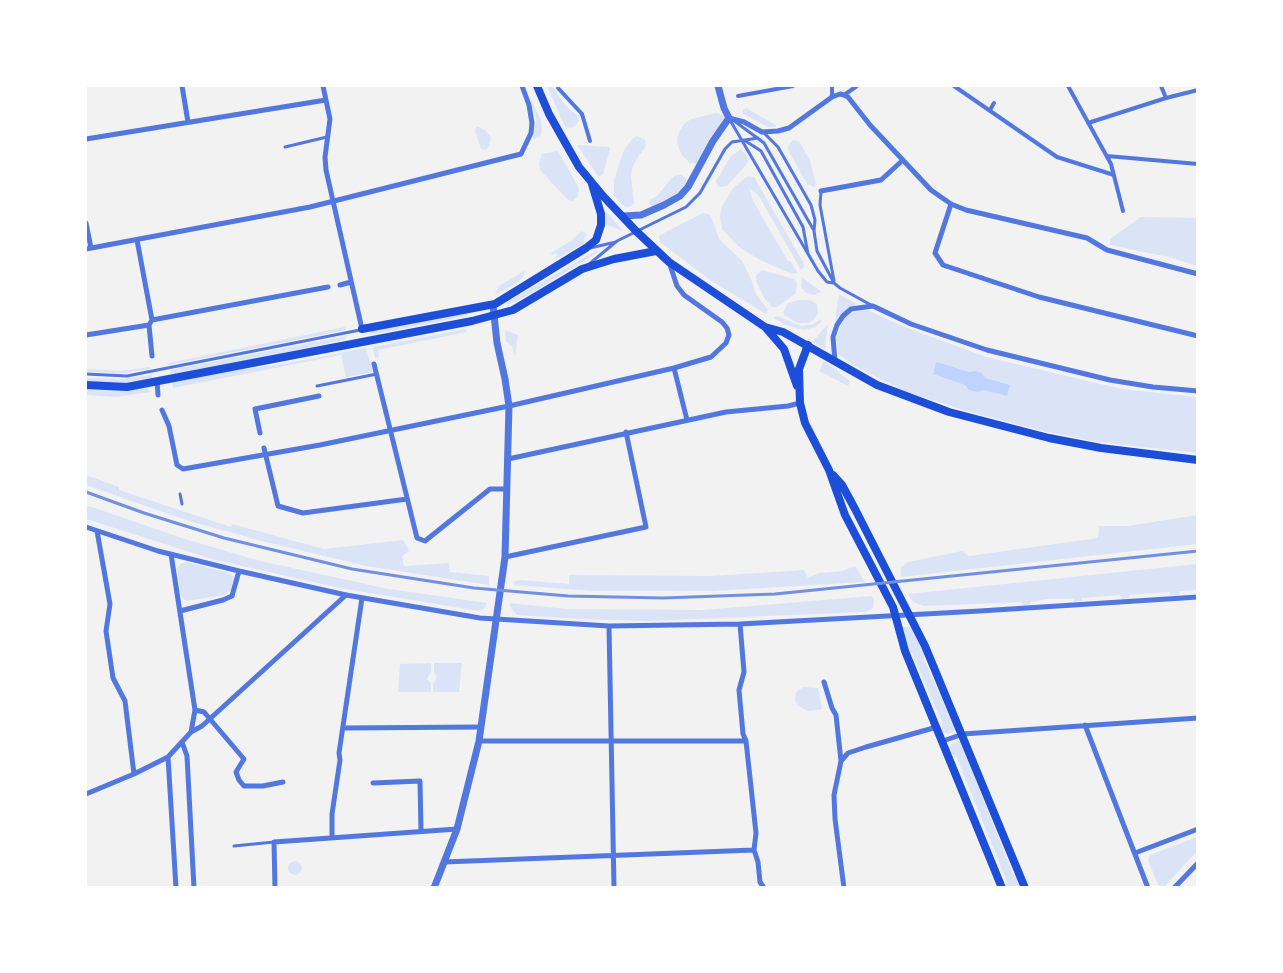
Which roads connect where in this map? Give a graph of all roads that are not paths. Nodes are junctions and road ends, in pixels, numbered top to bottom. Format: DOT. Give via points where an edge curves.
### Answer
graph roads {
  1 [pos="182,86"];
  2 [pos="323,86"];
  3 [pos="522,86"];
  4 [pos="537,86"];
  5 [pos="718,86"];
  6 [pos="793,86"];
  7 [pos="832,86"];
  8 [pos="857,86"];
  9 [pos="954,86"];
  10 [pos="1068,86"];
  11 [pos="1161,86"];
  12 [pos="558,88"];
  13 [pos="1197,90"];
  14 [pos="844,95"];
  15 [pos="738,96"];
  16 [pos="832,97"];
  17 [pos="1166,98"];
  18 [pos="326,100"];
  19 [pos="994,103"];
  20 [pos="990,111"];
  21 [pos="729,118"];
  22 [pos="188,122"];
  23 [pos="1088,123"];
  24 [pos="762,132"];
  25 [pos="327,137"];
  26 [pos="758,138"];
  27 [pos="86,139"];
  28 [pos="743,139"];
  29 [pos="590,141"];
  30 [pos="285,147"];
  31 [pos="1107,156"];
  32 [pos="903,160"];
  33 [pos="1197,164"];
  34 [pos="1114,175"];
  35 [pos="592,184"];
  36 [pos="821,191"];
  37 [pos="333,201"];
  38 [pos="951,204"];
  39 [pos="1123,211"];
  40 [pos="623,216"];
  41 [pos="86,223"];
  42 [pos="636,231"];
  43 [pos="814,231"];
  44 [pos="137,240"];
  45 [pos="618,241"];
  46 [pos="88,248"];
  47 [pos="583,250"];
  48 [pos="656,251"];
  49 [pos="808,256"];
  50 [pos="669,262"];
  51 [pos="582,270"];
  52 [pos="1197,274"];
  53 [pos="351,282"];
  54 [pos="834,283"];
  55 [pos="340,285"];
  56 [pos="328,287"];
  57 [pos="493,304"];
  58 [pos="873,306"];
  59 [pos="494,316"];
  60 [pos="150,323"];
  61 [pos="765,327"];
  62 [pos="362,329"];
  63 [pos="86,335"];
  64 [pos="1197,336"];
  65 [pos="808,345"];
  66 [pos="152,356"];
  67 [pos="835,361"];
  68 [pos="374,364"];
  69 [pos="674,368"];
  70 [pos="86,374"];
  71 [pos="377,374"];
  72 [pos="157,381"];
  73 [pos="86,386"];
  74 [pos="318,386"];
  75 [pos="1197,391"];
  76 [pos="158,395"];
  77 [pos="319,396"];
  78 [pos="800,399"];
  79 [pos="508,406"];
  80 [pos="162,410"];
  81 [pos="687,420"];
  82 [pos="391,429"];
  83 [pos="626,432"];
  84 [pos="260,433"];
  85 [pos="264,448"];
  86 [pos="266,455"];
  87 [pos="508,459"];
  88 [pos="1197,460"];
  89 [pos="829,470"];
  90 [pos="507,489"];
  91 [pos="180,494"];
  92 [pos="407,499"];
  93 [pos="182,504"];
  94 [pos="86,527"];
  95 [pos="97,531"];
  96 [pos="171,554"];
  97 [pos="505,557"];
  98 [pos="239,571"];
  99 [pos="346,595"];
  100 [pos="1197,597"];
  101 [pos="362,598"];
  102 [pos="180,611"];
  103 [pos="908,615"];
  104 [pos="897,616"];
  105 [pos="495,618"];
  106 [pos="741,624"];
  107 [pos="609,626"];
  108 [pos="824,682"];
  109 [pos="195,710"];
  110 [pos="1197,717"];
  111 [pos="210,718"];
  112 [pos="1085,725"];
  113 [pos="482,727"];
  114 [pos="937,727"];
  115 [pos="343,728"];
  116 [pos="191,732"];
  117 [pos="963,734"];
  118 [pos="610,740"];
  119 [pos="479,741"];
  120 [pos="746,741"];
  121 [pos="943,741"];
  122 [pos="182,742"];
  123 [pos="168,757"];
  124 [pos="841,761"];
  125 [pos="134,774"];
  126 [pos="283,782"];
  127 [pos="373,783"];
  128 [pos="86,794"];
  129 [pos="457,829"];
  130 [pos="1197,829"];
  131 [pos="421,830"];
  132 [pos="332,837"];
  133 [pos="274,842"];
  134 [pos="234,846"];
  135 [pos="754,850"];
  136 [pos="1135,853"];
  137 [pos="612,856"];
  138 [pos="444,862"];
  139 [pos="1197,863"];
  140 [pos="176,888"];
  141 [pos="194,888"];
  142 [pos="275,888"];
  143 [pos="434,888"];
  144 [pos="614,888"];
  145 [pos="764,888"];
  146 [pos="844,888"];
  147 [pos="1002,888"];
  148 [pos="1025,888"];
  149 [pos="1148,888"];
  150 [pos="1174,888"];
  1 -- 22 [label="street"];
  2 -- 18 [label="street"];
  3 -- 37 [label="street" via="532,123 521,154"];
  4 -- 35 [label="main road" via="549,114"];
  5 -- 21 [label="street"];
  6 -- 15 [label="street"];
  7 -- 16 [label="street"];
  8 -- 14 [label="street"];
  9 -- 20 [label="street"];
  10 -- 23 [label="street"];
  11 -- 17 [label="street"];
  12 -- 29 [label="street" via="582,114"];
  13 -- 17 [label="street"];
  14 -- 16 [label="street"];
  14 -- 32 [label="street"];
  16 -- 24 [label="street" via="789,128"];
  17 -- 23 [label="street"];
  18 -- 22 [label="street"];
  18 -- 25 [label="street" via="330,119"];
  19 -- 20 [label="street"];
  20 -- 34 [label="street" via="1057,157"];
  21 -- 24 [label="street"];
  21 -- 26 [label="lane"];
  21 -- 28 [label="lane"];
  21 -- 40 [label="street" via="680,196 641,215"];
  22 -- 27 [label="street"];
  23 -- 31 [label="street"];
  24 -- 43 [label="lane" via="778,147 811,206"];
  25 -- 30 [label="lane"];
  25 -- 37 [label="street" via="325,157"];
  26 -- 28 [label="lane"];
  26 -- 43 [label="lane"];
  28 -- 42 [label="lane" via="725,149 692,202"];
  28 -- 49 [label="lane"];
  28 -- 49 [label="lane" via="761,151 803,227"];
  31 -- 33 [label="street"];
  31 -- 34 [label="street"];
  32 -- 36 [label="street" via="881,180"];
  32 -- 38 [label="street" via="931,190"];
  34 -- 39 [label="street"];
  35 -- 40 [label="main road"];
  35 -- 47 [label="main road" via="601,225 596,240"];
  36 -- 54 [label="lane"];
  37 -- 44 [label="street"];
  37 -- 53 [label="street"];
  38 -- 52 [label="street" via="1087,238 1107,250"];
  38 -- 64 [label="street" via="935,253 943,265 1039,297"];
  40 -- 42 [label="main road"];
  41 -- 46 [label="street"];
  42 -- 45 [label="lane"];
  42 -- 48 [label="main road"];
  43 -- 54 [label="lane" via="817,251"];
  44 -- 46 [label="street"];
  44 -- 60 [label="street"];
  45 -- 47 [label="lane"];
  45 -- 51 [label="lane"];
  47 -- 57 [label="main road"];
  48 -- 50 [label="main road"];
  48 -- 51 [label="main road"];
  49 -- 54 [label="lane" via="827,282"];
  50 -- 61 [label="main road"];
  50 -- 69 [label="street" via="684,295 722,322 729,335 711,357"];
  51 -- 59 [label="main road" via="513,310"];
  53 -- 55 [label="street"];
  53 -- 62 [label="street"];
  54 -- 58 [label="lane"];
  56 -- 60 [label="street"];
  57 -- 59 [label="street"];
  57 -- 62 [label="main road"];
  58 -- 67 [label="street" via="851,309 843,316 833,337"];
  58 -- 75 [label="street" via="921,328 987,350 1110,380"];
  59 -- 72 [label="main road"];
  59 -- 79 [label="street"];
  60 -- 63 [label="street"];
  60 -- 66 [label="street"];
  61 -- 65 [label="main road"];
  61 -- 78 [label="main road" via="784,349"];
  62 -- 70 [label="lane" via="127,376"];
  65 -- 67 [label="main road"];
  65 -- 78 [label="main road" via="799,369"];
  67 -- 88 [label="main road" via="909,399 1003,427 1101,448"];
  68 -- 71 [label="street"];
  69 -- 79 [label="street"];
  69 -- 81 [label="street"];
  71 -- 74 [label="lane"];
  71 -- 82 [label="street"];
  72 -- 73 [label="main road" via="127,387"];
  72 -- 76 [label="street"];
  77 -- 84 [label="street" via="255,409"];
  78 -- 81 [label="street" via="788,406"];
  78 -- 89 [label="main road" via="805,423"];
  79 -- 82 [label="street"];
  79 -- 87 [label="street"];
  80 -- 86 [label="street" via="179,468"];
  81 -- 83 [label="street"];
  82 -- 86 [label="street"];
  82 -- 92 [label="street"];
  83 -- 87 [label="street"];
  83 -- 97 [label="street" via="646,527"];
  85 -- 86 [label="street"];
  86 -- 92 [label="street" via="278,506 303,513"];
  87 -- 90 [label="street"];
  89 -- 103 [label="main road" via="842,485"];
  89 -- 104 [label="main road" via="845,515"];
  90 -- 92 [label="street" via="490,489 425,541 417,538"];
  90 -- 97 [label="street"];
  91 -- 93 [label="lane"];
  94 -- 95 [label="street"];
  95 -- 96 [label="street"];
  95 -- 125 [label="street" via="110,604 104,631 112,678 125,701"];
  96 -- 98 [label="street"];
  96 -- 102 [label="street"];
  97 -- 105 [label="street"];
  98 -- 99 [label="street"];
  98 -- 102 [label="street" via="232,596"];
  99 -- 101 [label="street"];
  99 -- 111 [label="street"];
  100 -- 103 [label="street"];
  101 -- 105 [label="street"];
  101 -- 115 [label="street"];
  102 -- 109 [label="street"];
  103 -- 104 [label="street"];
  103 -- 117 [label="main road" via="926,646"];
  104 -- 106 [label="street"];
  104 -- 114 [label="main road" via="905,651"];
  105 -- 107 [label="street"];
  105 -- 113 [label="street"];
  106 -- 107 [label="street"];
  106 -- 120 [label="street" via="744,672 739,690"];
  107 -- 118 [label="street"];
  108 -- 124 [label="street" via="836,715"];
  109 -- 111 [label="street"];
  109 -- 116 [label="street"];
  110 -- 112 [label="street"];
  111 -- 116 [label="street"];
  111 -- 126 [label="street" via="244,759 236,772 244,786"];
  112 -- 117 [label="street"];
  112 -- 136 [label="street"];
  113 -- 115 [label="street"];
  113 -- 119 [label="street"];
  114 -- 121 [label="main road"];
  114 -- 124 [label="street" via="848,753"];
  115 -- 132 [label="street"];
  116 -- 122 [label="street"];
  117 -- 121 [label="street"];
  117 -- 148 [label="main road"];
  118 -- 119 [label="street"];
  118 -- 120 [label="street"];
  118 -- 137 [label="street"];
  119 -- 129 [label="street"];
  120 -- 135 [label="street" via="756,833"];
  121 -- 147 [label="main road"];
  122 -- 123 [label="street"];
  122 -- 141 [label="street" via="187,756"];
  123 -- 125 [label="street"];
  123 -- 140 [label="street"];
  124 -- 146 [label="street" via="834,795"];
  125 -- 128 [label="street"];
  127 -- 131 [label="street" via="420,781"];
  129 -- 131 [label="street"];
  129 -- 138 [label="street"];
  130 -- 136 [label="street"];
  131 -- 132 [label="street"];
  132 -- 133 [label="street"];
  133 -- 134 [label="lane"];
  133 -- 142 [label="street"];
  135 -- 137 [label="street"];
  135 -- 145 [label="street"];
  136 -- 149 [label="street"];
  137 -- 138 [label="street"];
  137 -- 144 [label="street"];
  138 -- 143 [label="street"];
  139 -- 150 [label="street"];
}
